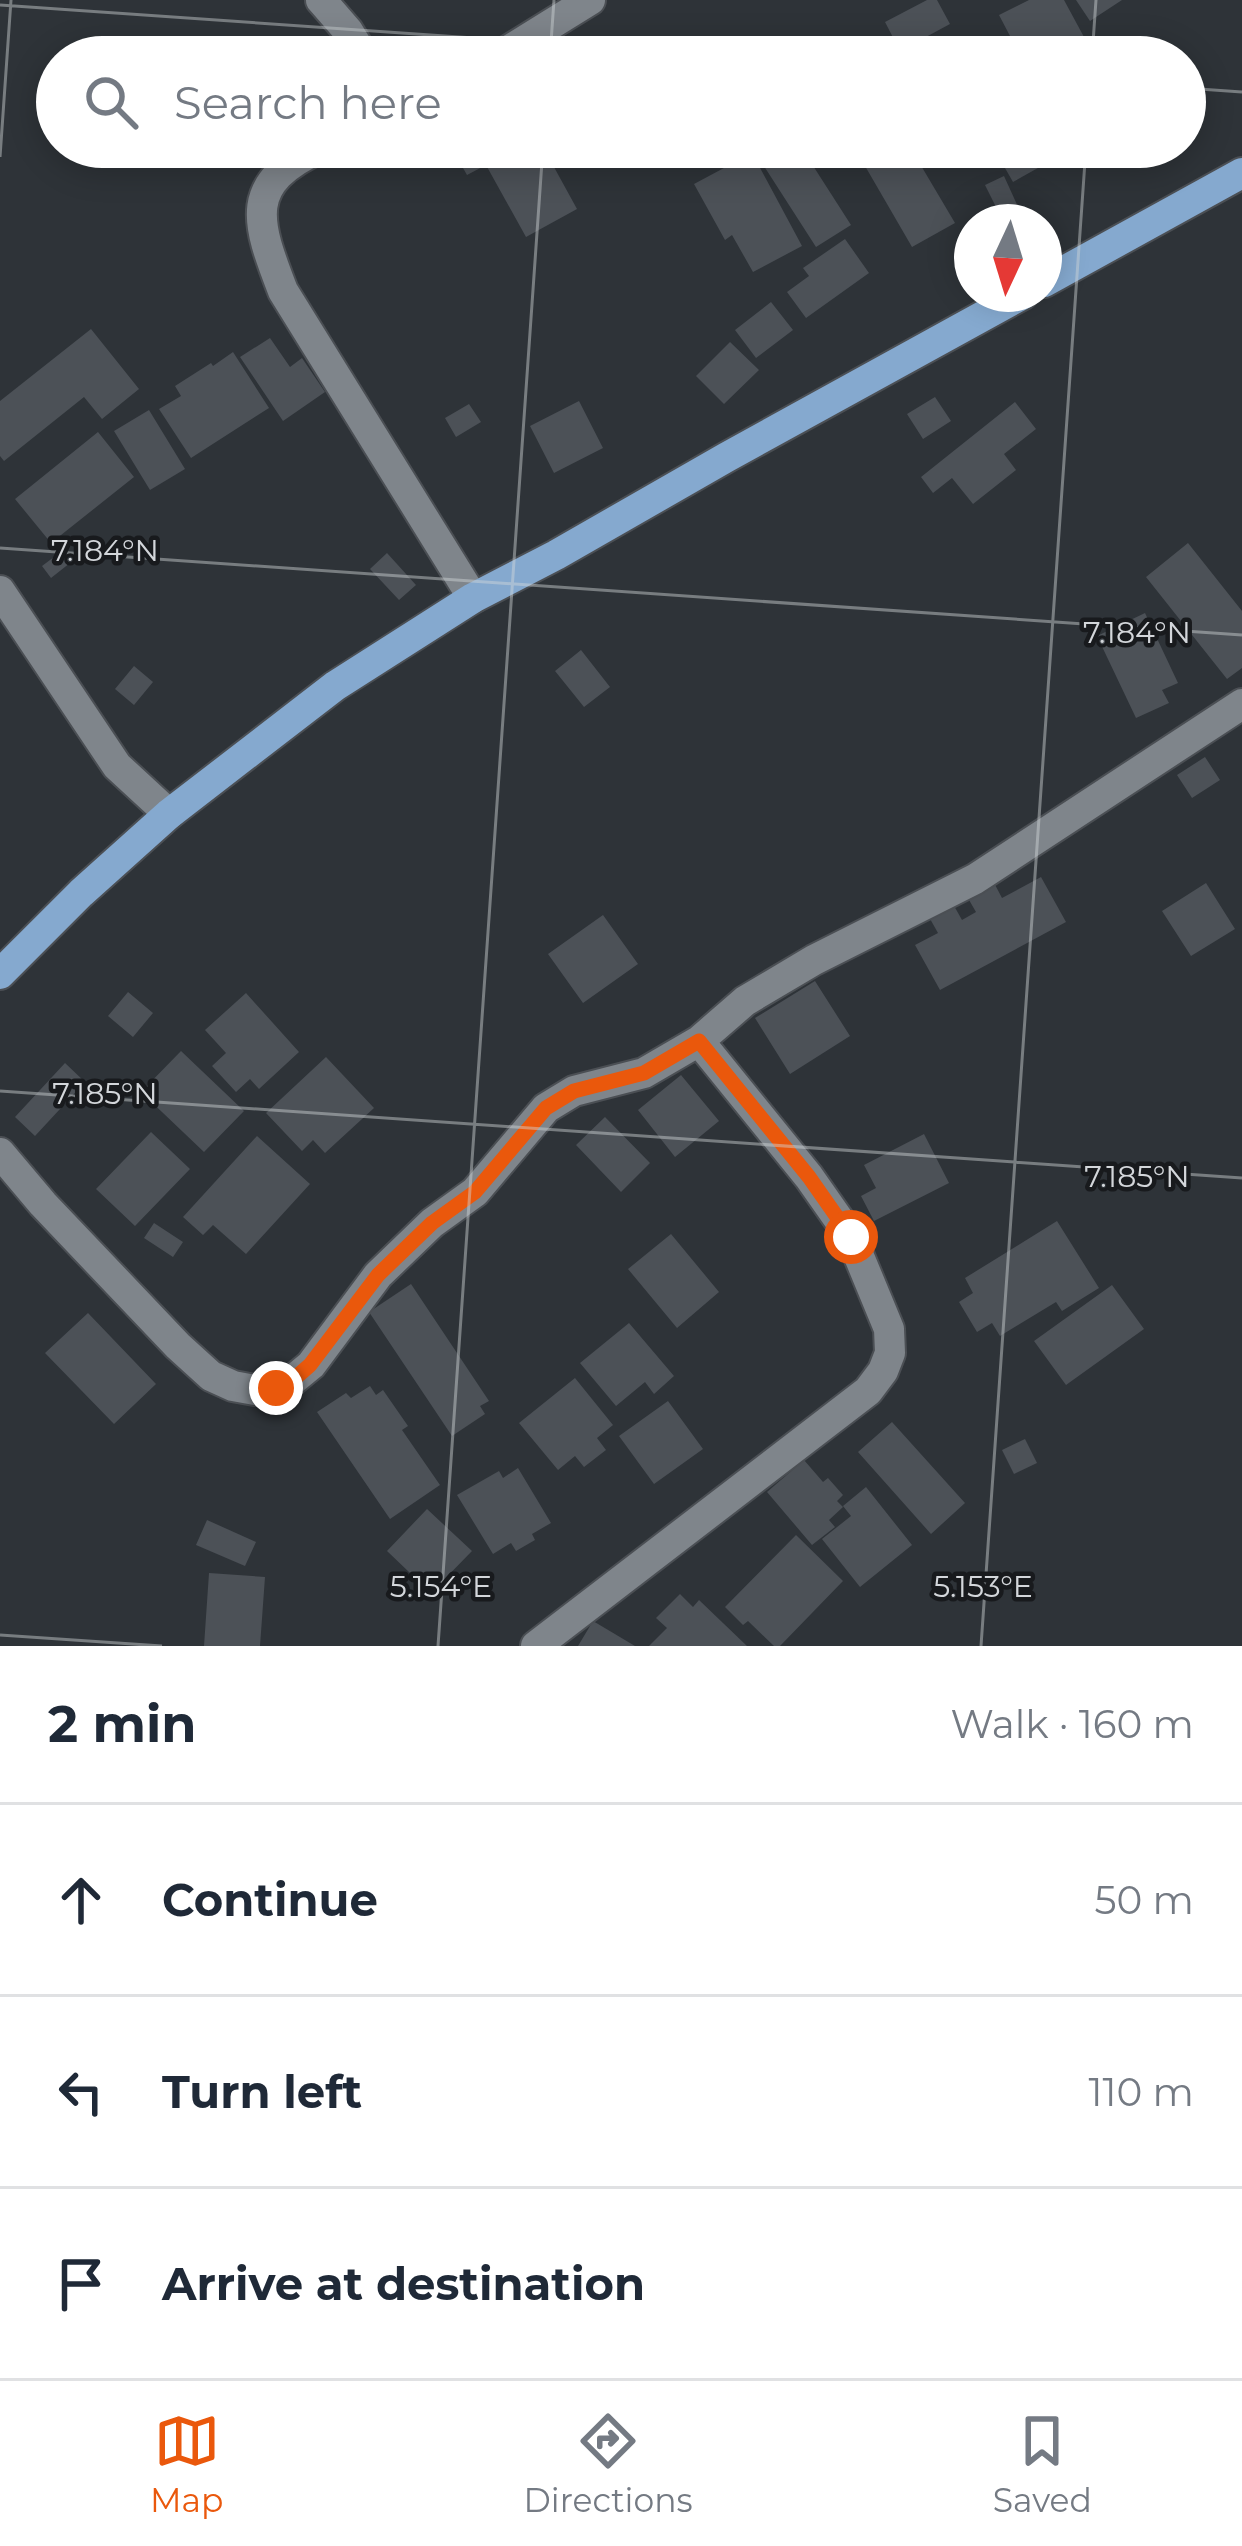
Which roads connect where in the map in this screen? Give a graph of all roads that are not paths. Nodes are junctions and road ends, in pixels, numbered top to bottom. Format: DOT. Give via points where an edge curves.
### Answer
graph roads {
  1 [pos="321,0"];
  2 [pos="590,0"];
  3 [pos="351,36"];
  4 [pos="532,36"];
  5 [pos="283,168"];
  6 [pos="1242,173"];
  7 [pos="1062,272"];
  8 [pos="990,312"];
  9 [pos="0,591"];
  10 [pos="473,598"];
  11 [pos="1242,704"];
  12 [pos="169,814"];
  13 [pos="0,974"];
  14 [pos="699,1041"];
  15 [pos="0,1154"];
  16 [pos="536,1646"];
  1 -- 3 [label="street"];
  2 -- 4 [label="street"];
  5 -- 10 [label="street" via="264,199 262,225 283,291"];
  6 -- 7 [label="main road"];
  8 -- 10 [label="main road"];
  9 -- 12 [label="street" via="118,766"];
  10 -- 12 [label="main road" via="335,686"];
  11 -- 14 [label="street" via="975,879 745,1001"];
  12 -- 13 [label="main road"];
  14 -- 15 [label="street" via="644,1073 574,1091 546,1108 475,1192 378,1275 310,1365 276,1388 232,1386 211,1376"];
  14 -- 16 [label="street" via="851,1237 885,1314 890,1353 868,1390"];
}
